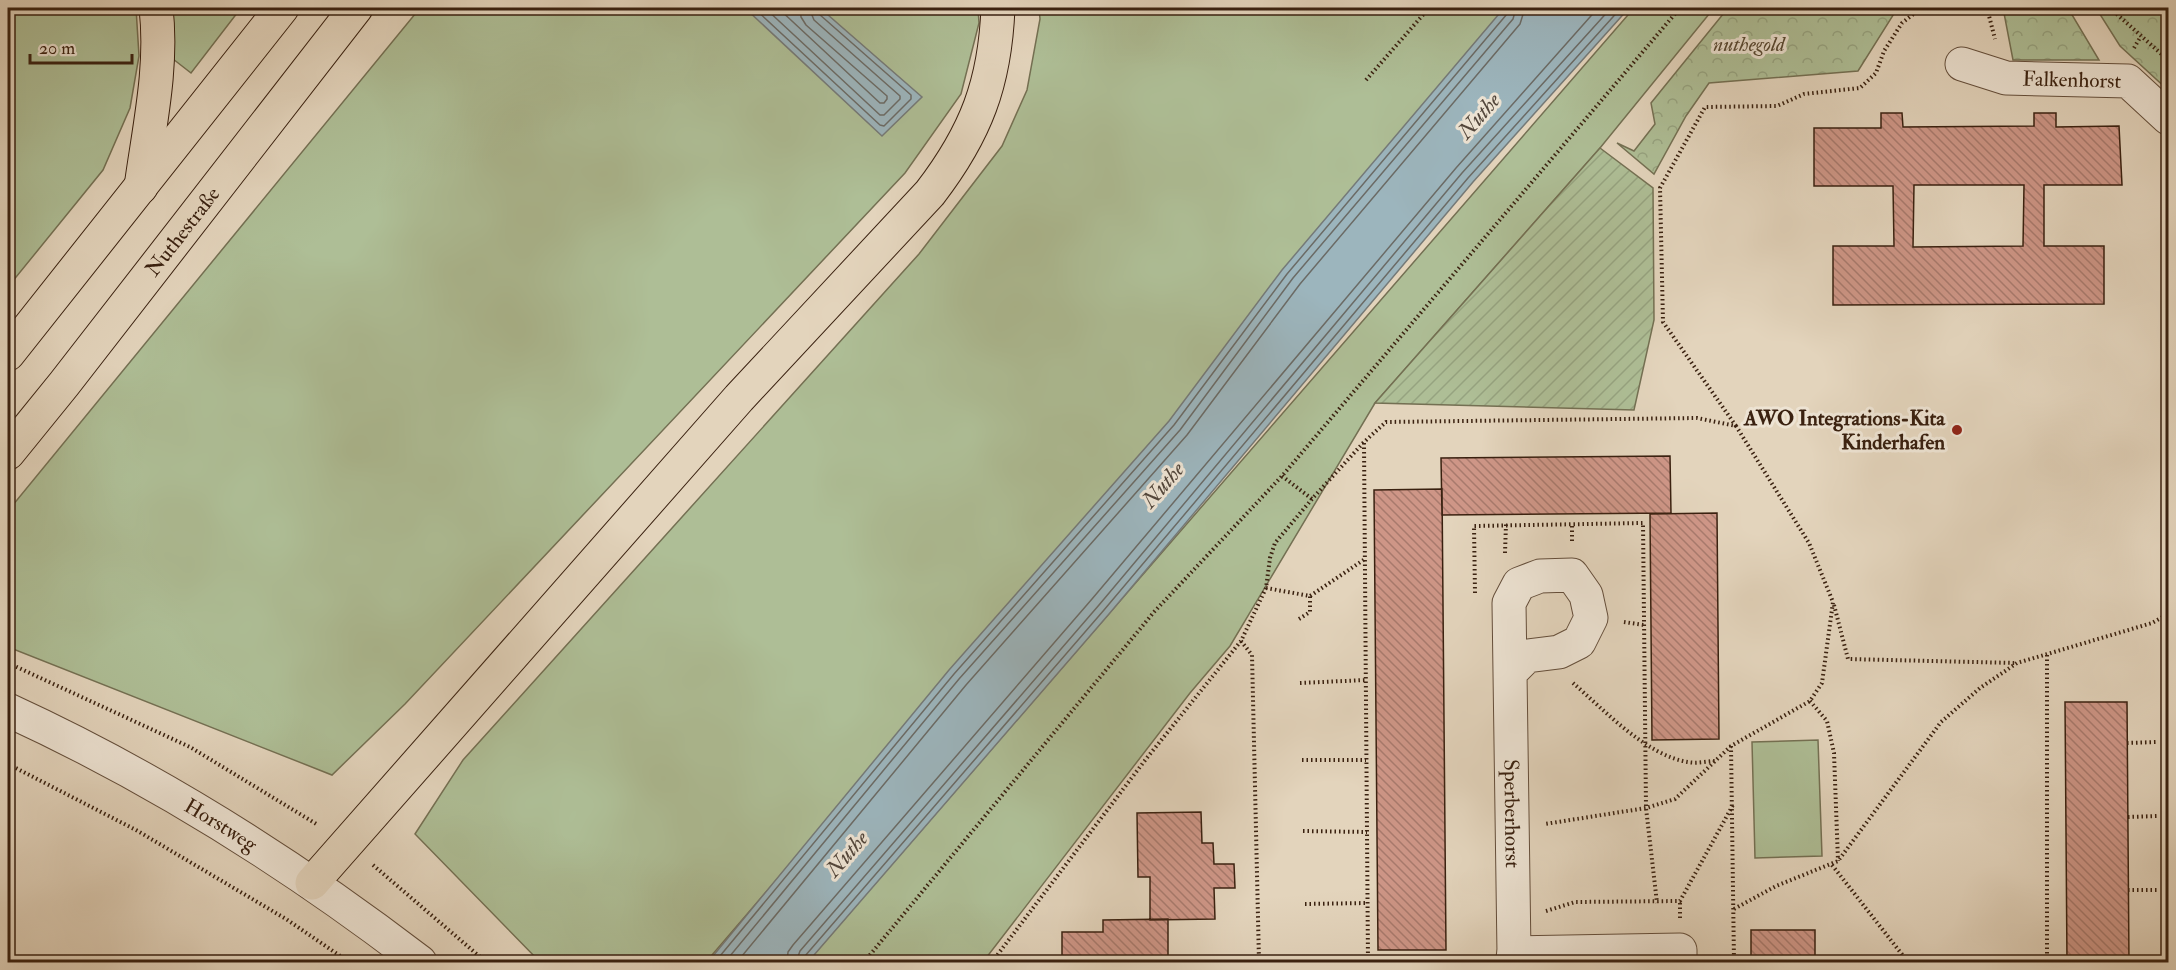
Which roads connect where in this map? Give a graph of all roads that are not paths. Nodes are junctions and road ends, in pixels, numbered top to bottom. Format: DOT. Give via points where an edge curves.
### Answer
graph roads {
  1 [pos="156,8"];
  2 [pos="282,8"];
  3 [pos="356,8"];
  4 [pos="998,8"];
  5 [pos="1962,64"];
  6 [pos="2169,118"];
  7 [pos="141,188"];
  8 [pos="8,354"];
  9 [pos="8,453"];
  10 [pos="1510,673"];
  11 [pos="8,710"];
  12 [pos="312,883"];
  13 [pos="1513,958"];
  14 [pos="420,963"];
  15 [pos="1680,963"];
  1 -- 7 [label="highway" via="158,62"];
  2 -- 7 [label="highway"];
  3 -- 9 [label="highway, Nuthestraße"];
  4 -- 12 [label="highway" via="997,42 981,107 951,167 739,399"];
  5 -- 6 [label="street, Falkenhorst" via="2006,78 2128,81"];
  7 -- 8 [label="highway"];
  10 -- 10 [label="street, Sperberhorst" via="1509,603 1519,584 1540,576 1572,575 1586,595 1591,618 1579,642 1559,652 1527,656"];
  10 -- 13 [label="street, Sperberhorst"];
  11 -- 12 [label="street, Horstweg" via="135,774"];
  12 -- 14 [label="street, Horstweg"];
  13 -- 15 [label="street, Sperberhorst" via="1680,950"];
}
